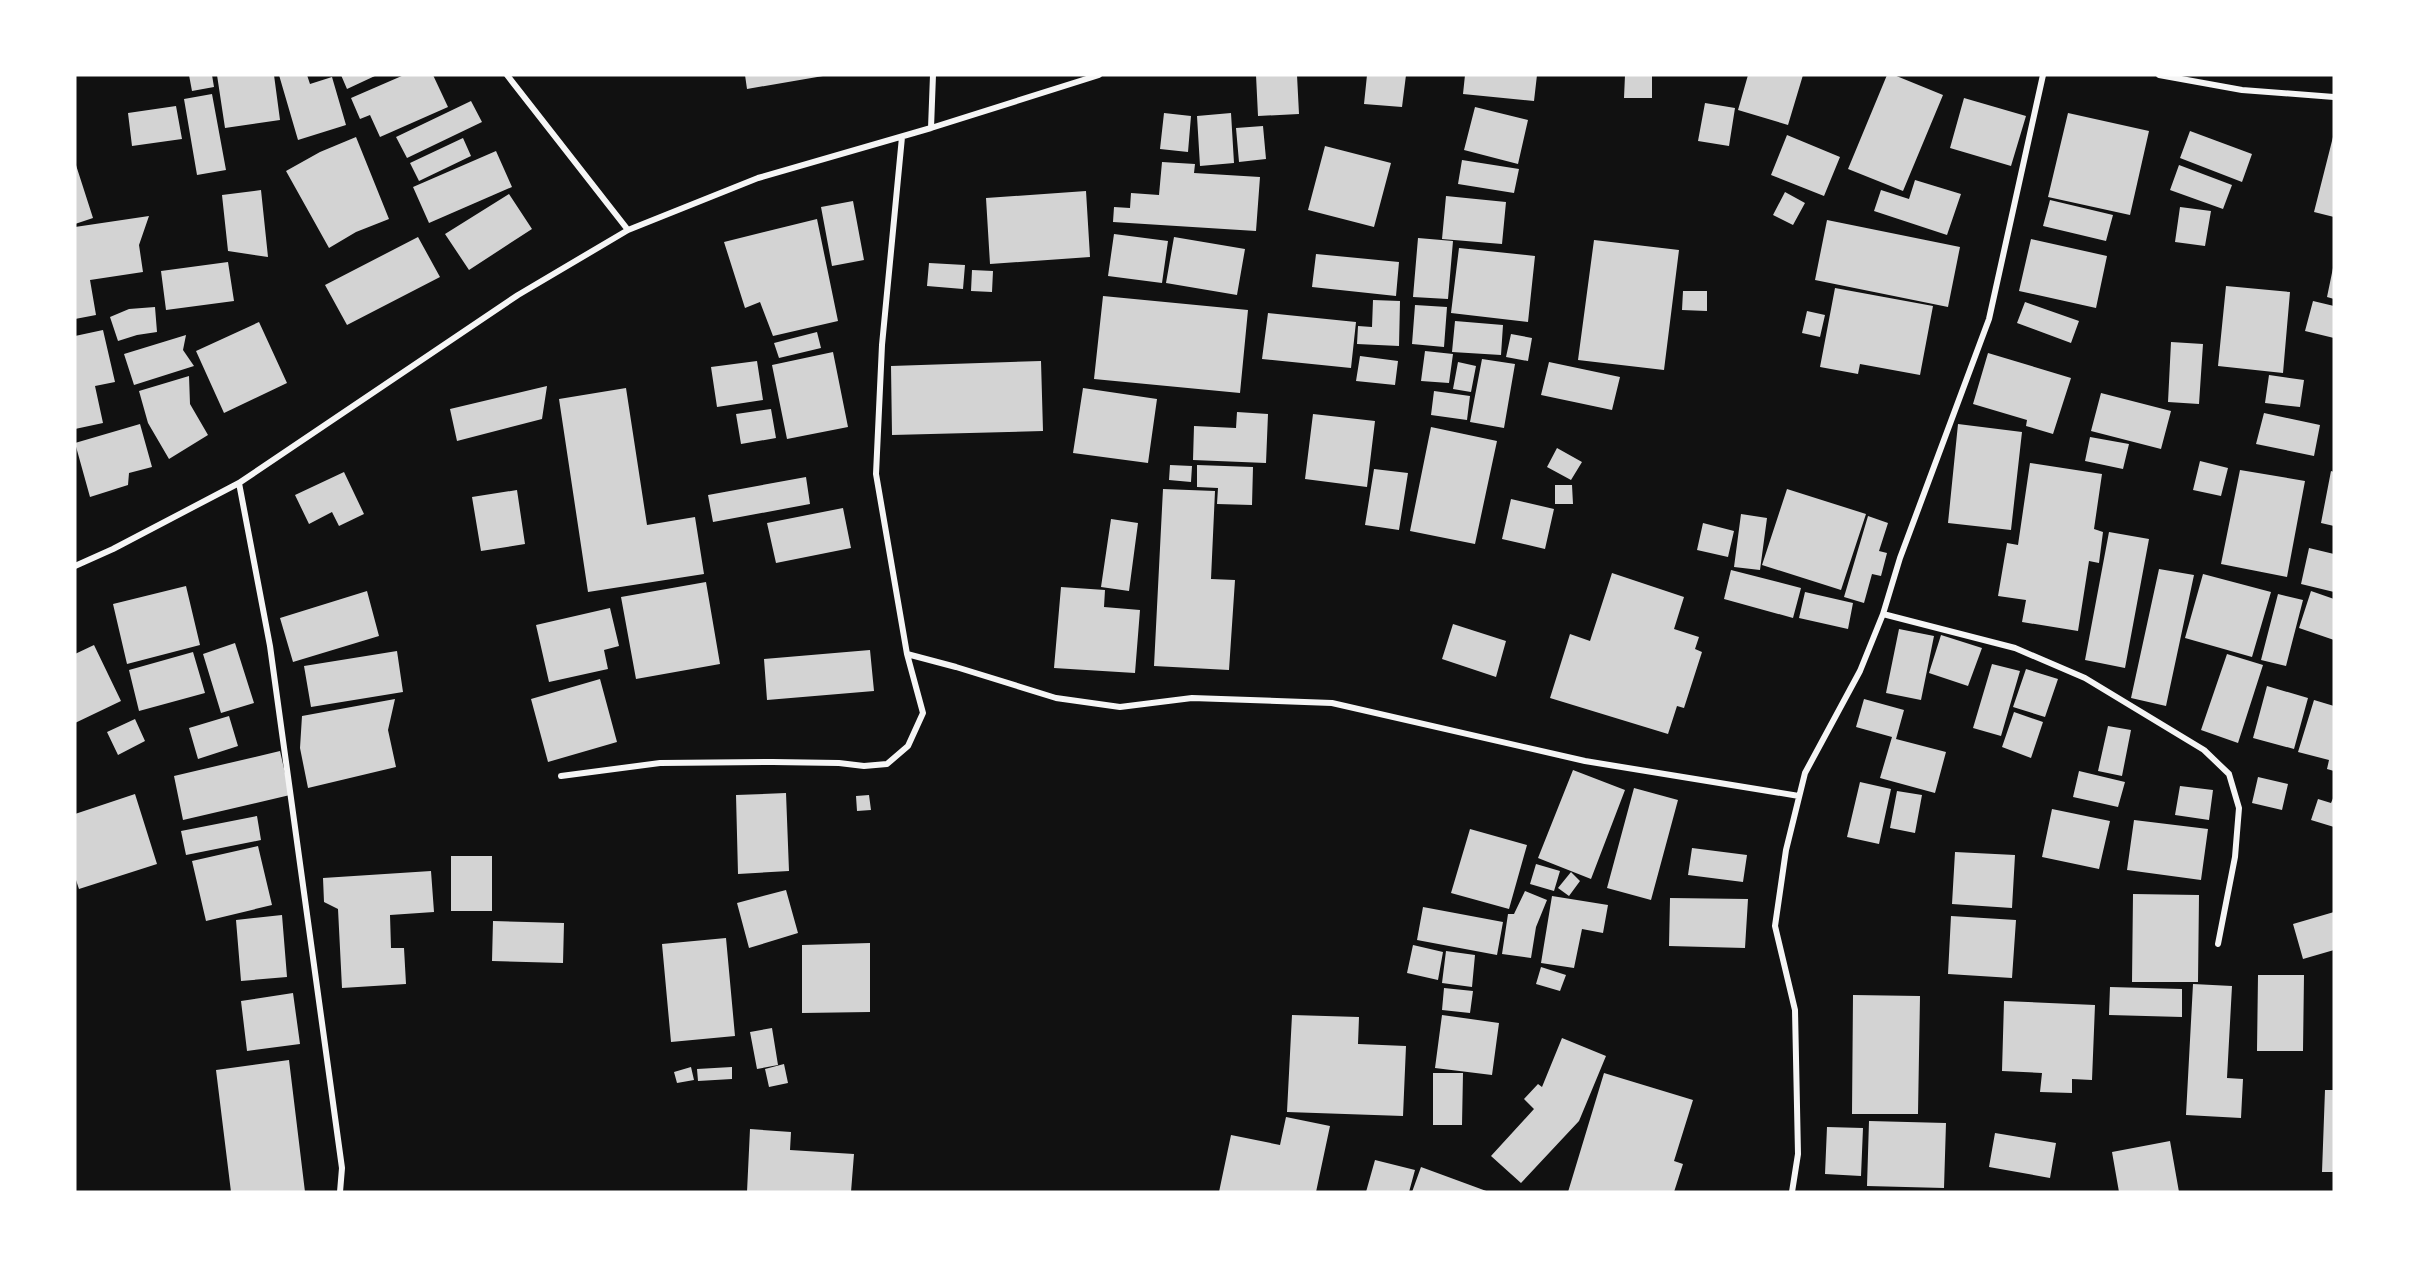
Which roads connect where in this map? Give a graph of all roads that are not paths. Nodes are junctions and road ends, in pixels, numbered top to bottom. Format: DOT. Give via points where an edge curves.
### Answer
graph roads {
  1 [pos="507,75"];
  2 [pos="933,75"];
  3 [pos="1099,75"];
  4 [pos="2043,75"];
  5 [pos="2159,75"];
  6 [pos="2334,97"];
  7 [pos="931,128"];
  8 [pos="902,137"];
  9 [pos="628,230"];
  10 [pos="239,483"];
  11 [pos="75,566"];
  12 [pos="1883,614"];
  13 [pos="907,654"];
  14 [pos="561,776"];
  15 [pos="1799,796"];
  16 [pos="2218,944"];
  17 [pos="340,1192"];
  18 [pos="1792,1192"];
  1 -- 9 [label="street"];
  2 -- 7 [label="street"];
  3 -- 7 [label="street"];
  4 -- 12 [label="street" via="1989,319"];
  5 -- 6 [label="street" via="2242,90"];
  7 -- 8 [label="street"];
  8 -- 9 [label="street" via="758,178"];
  8 -- 13 [label="street" via="882,345 876,474"];
  9 -- 10 [label="street" via="518,295"];
  10 -- 11 [label="street"];
  10 -- 17 [label="street" via="270,646 342,1168"];
  12 -- 15 [label="street" via="1860,671 1804,773"];
  12 -- 16 [label="street" via="2015,648 2085,678 2204,750 2229,774 2239,808 2235,857"];
  13 -- 14 [label="street" via="923,713 908,746 887,764 660,763"];
  13 -- 15 [label="street" via="1056,698 1120,707 1192,698 1332,703 1585,761"];
  15 -- 18 [label="street" via="1775,926 1795,1010 1798,1154"];
}
